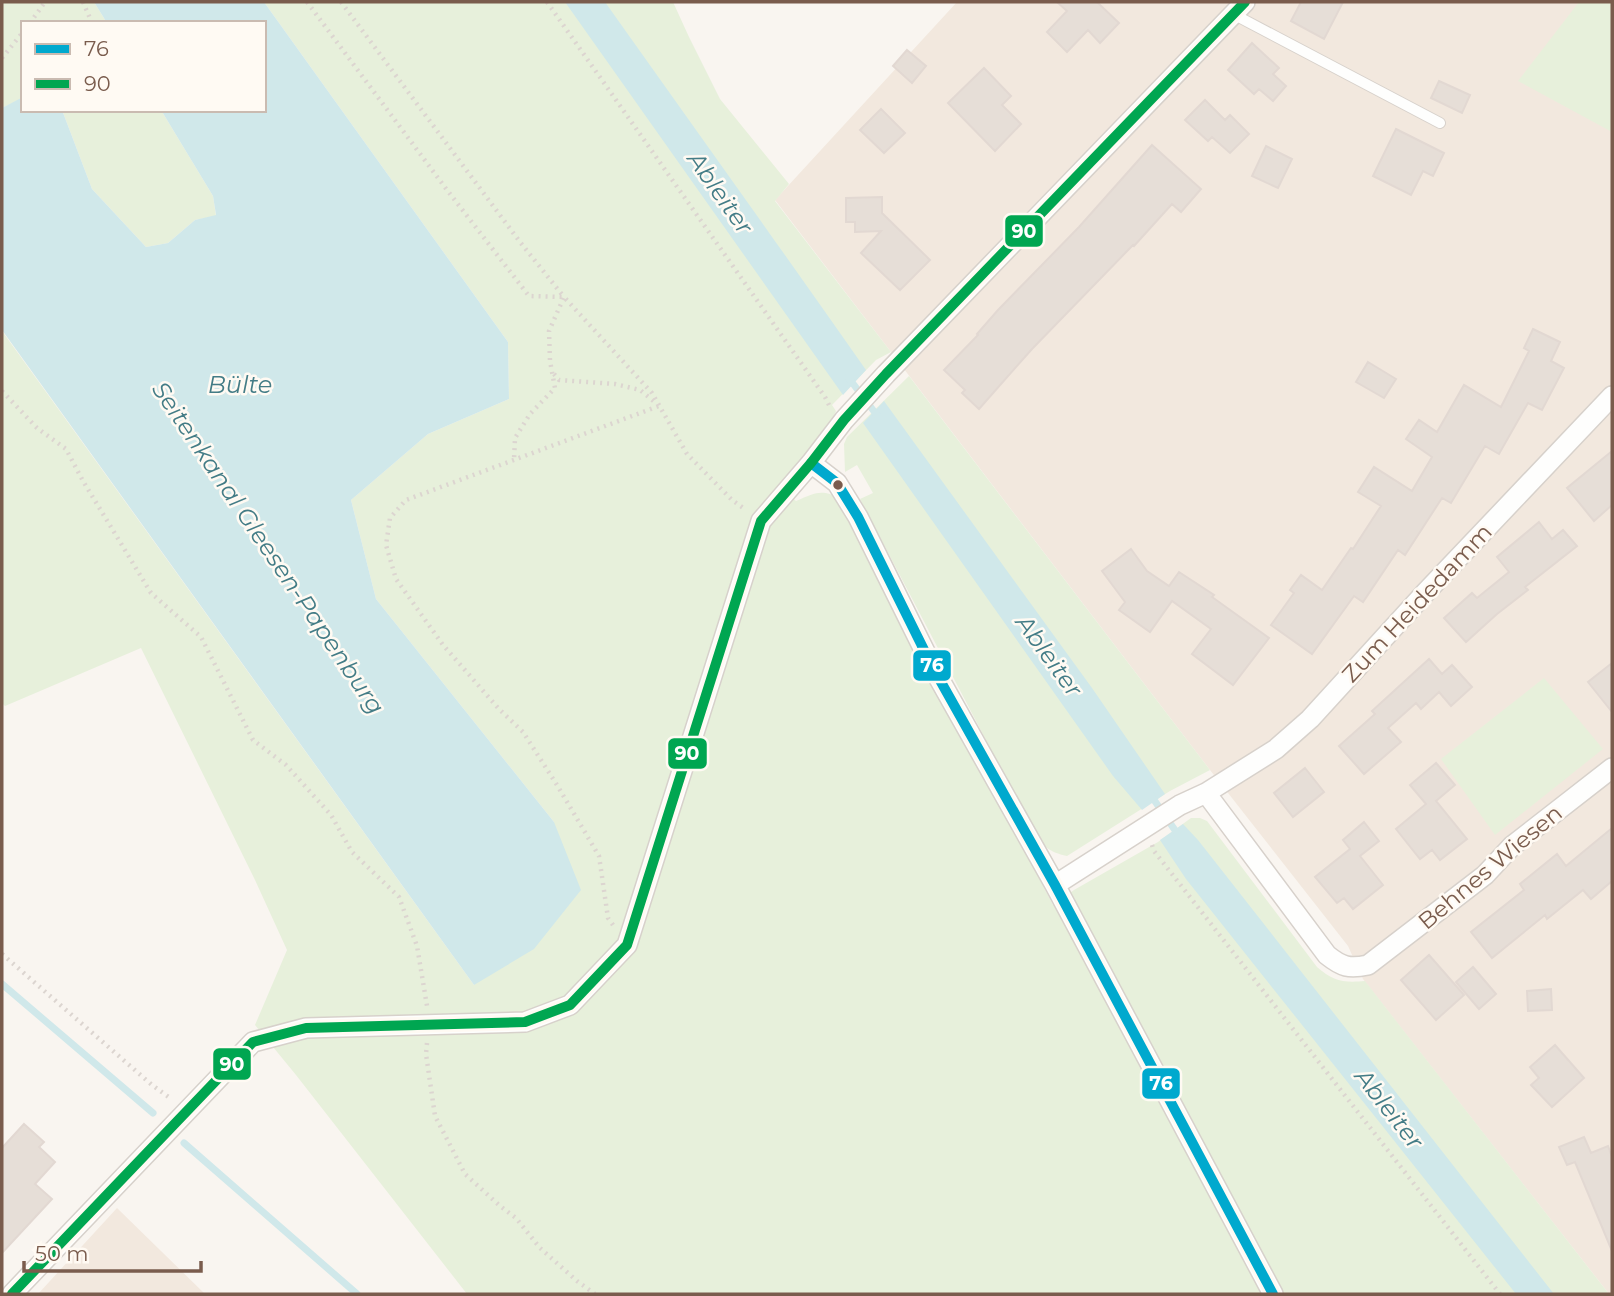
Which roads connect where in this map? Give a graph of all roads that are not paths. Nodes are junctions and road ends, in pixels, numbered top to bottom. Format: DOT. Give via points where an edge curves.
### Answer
graph roads {
  1 [pos="1239,8"];
  2 [pos="1440,123"];
  3 [pos="1612,396"];
  4 [pos="811,463"];
  5 [pos="1612,768"];
  6 [pos="1206,793"];
  7 [pos="1055,885"];
  8 [pos="12,1294"];
  9 [pos="1273,1294"];
  1 -- 2 [label="lane"];
  1 -- 4 [label="street" via="887,374"];
  3 -- 6 [label="street, Zum Heidedamm" via="1310,719 1276,749"];
  4 -- 7 [label="street" via="837,483 858,517 932,666"];
  4 -- 8 [label="street" via="761,521 627,945 570,1005 525,1022 306,1028 253,1042"];
  5 -- 6 [label="street, Behnes Wiesen" via="1512,846 1485,875 1368,965 1356,968 1326,955"];
  6 -- 7 [label="street, Zum Heidedamm"];
  7 -- 9 [label="street"];
}
